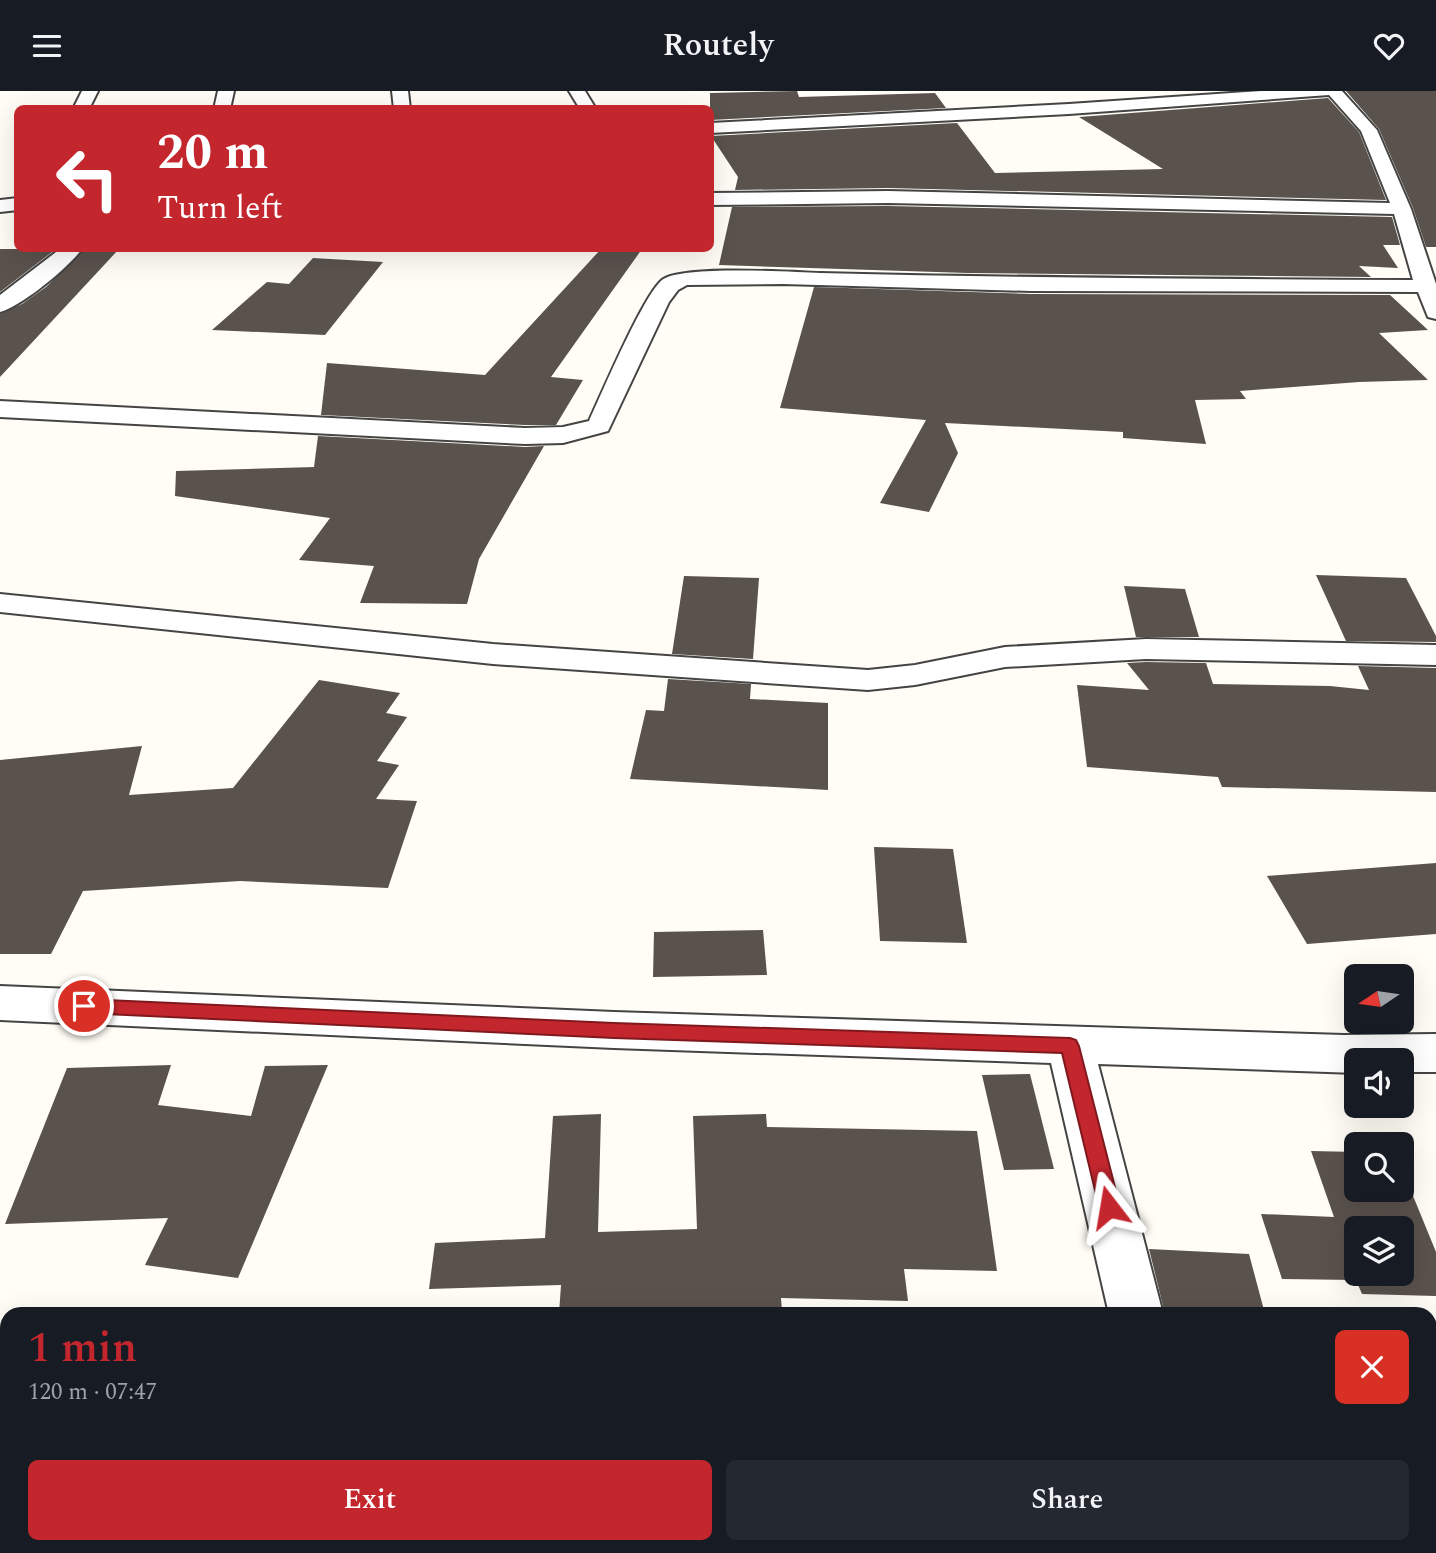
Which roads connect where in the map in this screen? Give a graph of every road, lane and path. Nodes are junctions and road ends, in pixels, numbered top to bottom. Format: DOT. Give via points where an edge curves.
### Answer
graph roads {
  1 [pos="1326,91"];
  2 [pos="1334,91"];
  3 [pos="1198,96"];
  4 [pos="831,101"];
  5 [pos="839,120"];
  6 [pos="714,128"];
  7 [pos="714,199"];
  8 [pos="1402,209"];
  9 [pos="68,252"];
  10 [pos="1429,282"];
  11 [pos="0,305"];
  12 [pos="1436,311"];
  13 [pos="0,409"];
  14 [pos="0,603"];
  15 [pos="1436,655"];
  16 [pos="0,1003"];
  17 [pos="1070,1046"];
  18 [pos="1436,1053"];
  19 [pos="1134,1307"];
  1 -- 3 [label="street"];
  2 -- 8 [label="street" via="1369,129"];
  3 -- 5 [label="street"];
  4 -- 5 [label="street"];
  5 -- 6 [label="street"];
  7 -- 8 [label="street" via="888,197"];
  8 -- 10 [label="street"];
  9 -- 11 [label="street"];
  10 -- 12 [label="street"];
  10 -- 13 [label="street" via="1044,285 684,279 670,285 658,302 599,426 563,435"];
  14 -- 15 [label="street" via="493,654 868,680 1005,657 1146,649"];
  16 -- 17 [label="street"];
  17 -- 18 [label="street"];
  17 -- 19 [label="street"];
}
